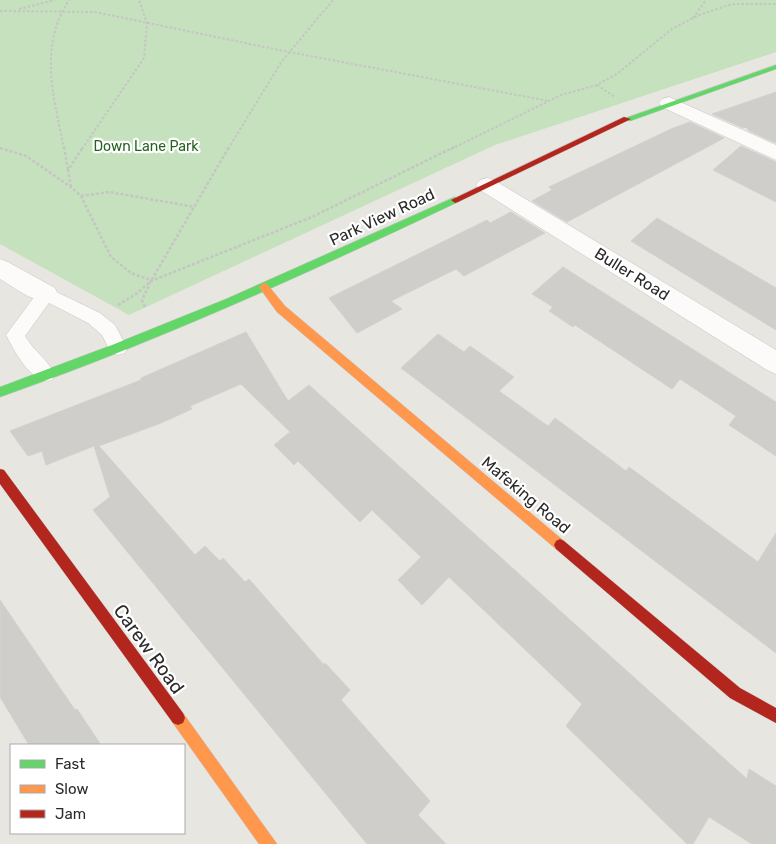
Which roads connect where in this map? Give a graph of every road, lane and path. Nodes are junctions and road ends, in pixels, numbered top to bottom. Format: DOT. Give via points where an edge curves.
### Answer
graph roads {
  1 [pos="55,0"];
  2 [pos="70,0"];
  3 [pos="138,0"];
  4 [pos="333,0"];
  5 [pos="706,0"];
  6 [pos="776,4"];
  7 [pos="62,10"];
  8 [pos="0,11"];
  9 [pos="692,19"];
  10 [pos="147,23"];
  11 [pos="289,52"];
  12 [pos="776,67"];
  13 [pos="549,101"];
  14 [pos="670,103"];
  15 [pos="0,148"];
  16 [pos="776,153"];
  17 [pos="68,170"];
  18 [pos="487,185"];
  19 [pos="71,187"];
  20 [pos="81,196"];
  21 [pos="195,207"];
  22 [pos="0,268"];
  23 [pos="152,281"];
  24 [pos="264,287"];
  25 [pos="46,294"];
  26 [pos="124,301"];
  27 [pos="118,348"];
  28 [pos="776,363"];
  29 [pos="45,374"];
  30 [pos="0,392"];
  31 [pos="0,474"];
  32 [pos="776,716"];
  33 [pos="269,844"];
  1 -- 8 [label="path"];
  2 -- 7 [label="path"];
  3 -- 10 [label="path"];
  4 -- 11 [label="path"];
  5 -- 9 [label="path"];
  6 -- 9 [label="path" via="732,4"];
  7 -- 8 [label="path"];
  7 -- 10 [label="path" via="95,12"];
  7 -- 17 [label="path" via="50,56"];
  9 -- 13 [label="path" via="672,29 618,73 597,85"];
  10 -- 11 [label="path"];
  10 -- 17 [label="path" via="144,58"];
  11 -- 13 [label="path"];
  11 -- 21 [label="path" via="260,94"];
  12 -- 14 [label="street, Park View Road"];
  13 -- 23 [label="path" via="312,218"];
  14 -- 16 [label="street"];
  14 -- 18 [label="street, Park View Road" via="638,114"];
  15 -- 19 [label="path" via="26,156"];
  17 -- 19 [label="path"];
  18 -- 24 [label="street, Park View Road"];
  18 -- 28 [label="street, Buller Road"];
  19 -- 20 [label="path"];
  20 -- 21 [label="path" via="109,192"];
  20 -- 23 [label="path" via="111,257 131,273"];
  21 -- 23 [label="path"];
  22 -- 25 [label="street"];
  23 -- 26 [label="path"];
  24 -- 27 [label="street, Park View Road"];
  24 -- 32 [label="street, Mafeking Road" via="281,309 734,692"];
  25 -- 27 [label="lane" via="94,318 109,330"];
  25 -- 29 [label="lane" via="15,335 26,354"];
  27 -- 29 [label="street, Park View Road"];
  29 -- 30 [label="street, Park View Road"];
  31 -- 33 [label="street, Carew Road"];
}
